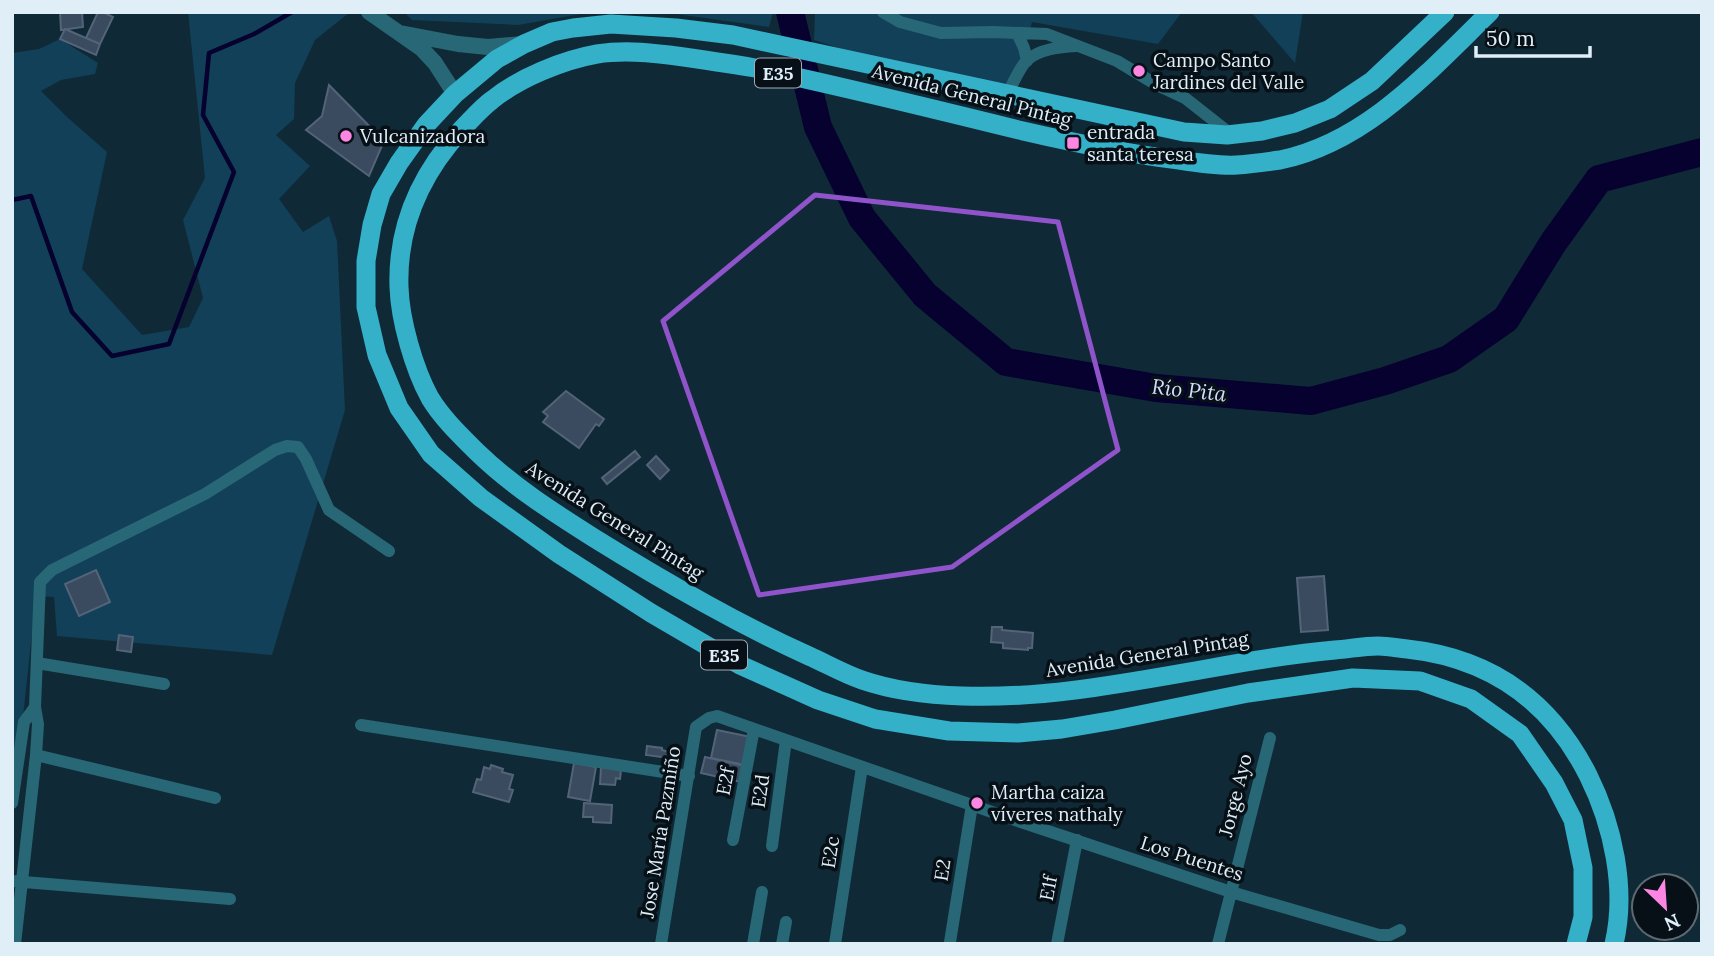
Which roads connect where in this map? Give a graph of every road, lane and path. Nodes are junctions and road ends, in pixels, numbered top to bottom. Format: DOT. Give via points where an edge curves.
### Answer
graph roads {
  1 [pos="369,12"];
  2 [pos="883,12"];
  3 [pos="1445,12"];
  4 [pos="1490,12"];
  5 [pos="400,33"];
  6 [pos="1017,33"];
  7 [pos="524,44"];
  8 [pos="1079,46"];
  9 [pos="1027,61"];
  10 [pos="455,94"];
  11 [pos="1007,94"];
  12 [pos="1232,135"];
  13 [pos="389,551"];
  14 [pos="37,663"];
  15 [pos="164,684"];
  16 [pos="34,707"];
  17 [pos="18,722"];
  18 [pos="38,724"];
  19 [pos="361,725"];
  20 [pos="696,727"];
  21 [pos="754,729"];
  22 [pos="1270,738"];
  23 [pos="786,740"];
  24 [pos="36,755"];
  25 [pos="862,767"];
  26 [pos="689,776"];
  27 [pos="215,798"];
  28 [pos="12,803"];
  29 [pos="972,805"];
  30 [pos="733,840"];
  31 [pos="1077,840"];
  32 [pos="772,846"];
  33 [pos="17,881"];
  34 [pos="762,892"];
  35 [pos="1231,892"];
  36 [pos="230,899"];
  37 [pos="786,922"];
  38 [pos="1400,930"];
  39 [pos="950,942"];
  40 [pos="15,944"];
  41 [pos="661,944"];
  42 [pos="753,944"];
  43 [pos="782,944"];
  44 [pos="835,944"];
  45 [pos="1057,944"];
  46 [pos="1218,944"];
  47 [pos="1576,944"];
  48 [pos="1614,944"];
  1 -- 5 [label="street"];
  2 -- 6 [label="street" via="900,22 940,33"];
  3 -- 12 [label="highway, Avenida General Pintag / E35" via="1372,81 1330,109 1295,124"];
  4 -- 48 [label="highway, Avenida General Pintag / E35" via="1413,87 1349,132 1282,159 1227,166 1073,143 720,61 629,50 562,62 495,97 444,150 426,176 403,236 399,295 403,323 431,400 492,466 529,496 649,572 747,628 859,679 906,691 1004,697 1379,646 1430,651 1472,663 1505,680 1559,730 1600,802 1615,858 1618,928"];
  5 -- 7 [label="street" via="488,47"];
  5 -- 10 [label="street" via="435,63"];
  6 -- 8 [label="street" via="1047,34"];
  6 -- 9 [label="street"];
  7 -- 10 [label="highway, Avenida General Pintag / E35" via="497,59"];
  7 -- 11 [label="highway, Avenida General Pintag / E35" via="552,32 611,24 676,28 733,35"];
  8 -- 9 [label="street" via="1058,48"];
  8 -- 12 [label="street" via="1185,98"];
  9 -- 11 [label="street"];
  10 -- 47 [label="highway, Avenida General Pintag / E35" via="426,125 382,194 366,261 366,307 377,355 400,408 431,454 481,498 582,569 740,664 818,700 875,719 949,731 1029,732 1353,678 1420,681 1471,699 1520,733 1573,820 1583,868 1583,917"];
  11 -- 12 [label="highway, Avenida General Pintag / E35" via="1184,132"];
  13 -- 14 [label="street" via="329,510 306,459 298,447 287,446 205,494 52,570 40,582"];
  14 -- 15 [label="street"];
  14 -- 16 [label="street"];
  16 -- 17 [label="street"];
  16 -- 18 [label="street"];
  17 -- 18 [label="street"];
  17 -- 28 [label="street"];
  18 -- 24 [label="street"];
  19 -- 26 [label="street"];
  20 -- 21 [label="street, Los Puentes" via="717,716"];
  20 -- 26 [label="street, Jose María Pazmiño"];
  21 -- 23 [label="street, Los Puentes"];
  21 -- 30 [label="street, E2f"];
  22 -- 35 [label="street, Jorge Ayo"];
  23 -- 25 [label="street, Los Puentes"];
  23 -- 32 [label="street, E2d"];
  24 -- 27 [label="street"];
  24 -- 33 [label="street"];
  25 -- 29 [label="street, Los Puentes"];
  25 -- 44 [label="street, E2c"];
  26 -- 41 [label="street, Jose María Pazmiño"];
  29 -- 31 [label="street, Los Puentes"];
  29 -- 39 [label="street, E2"];
  31 -- 35 [label="street, Los Puentes"];
  31 -- 45 [label="street, E1f"];
  33 -- 36 [label="street"];
  33 -- 40 [label="street"];
  34 -- 42 [label="street"];
  35 -- 38 [label="street, Los Puentes" via="1379,935"];
  35 -- 46 [label="street, Jorge Ayo"];
  37 -- 43 [label="street"];
}
